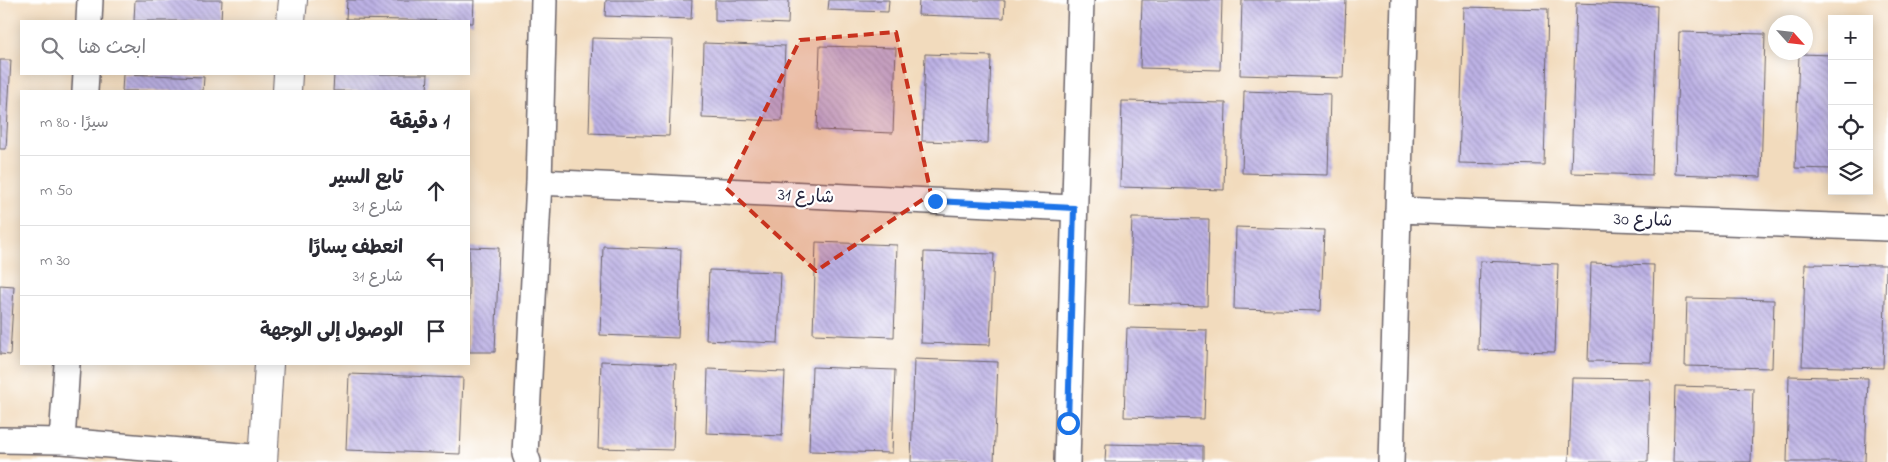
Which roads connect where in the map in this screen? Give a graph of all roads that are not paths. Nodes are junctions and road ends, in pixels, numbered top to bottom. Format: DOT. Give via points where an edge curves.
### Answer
graph roads {
  1 [pos="90,0"];
  2 [pos="293,0"];
  3 [pos="544,0"];
  4 [pos="1081,0"];
  5 [pos="1404,0"];
  6 [pos="89,20"];
  7 [pos="291,20"];
  8 [pos="86,75"];
  9 [pos="288,75"];
  10 [pos="85,90"];
  11 [pos="287,90"];
  12 [pos="538,182"];
  13 [pos="1074,208"];
  14 [pos="1398,210"];
  15 [pos="1888,228"];
  16 [pos="67,365"];
  17 [pos="269,365"];
  18 [pos="0,440"];
  19 [pos="62,441"];
  20 [pos="263,460"];
  21 [pos="528,462"];
  22 [pos="1067,462"];
  23 [pos="1391,462"];
  1 -- 6 [label="street"];
  2 -- 7 [label="street"];
  3 -- 12 [label="street"];
  4 -- 13 [label="street"];
  5 -- 14 [label="street"];
  8 -- 10 [label="street"];
  9 -- 11 [label="street"];
  12 -- 13 [label="street, شارع 31"];
  12 -- 21 [label="street"];
  13 -- 22 [label="street"];
  14 -- 15 [label="street, شارع 30"];
  14 -- 23 [label="street"];
  16 -- 19 [label="street"];
  17 -- 20 [label="street"];
  18 -- 19 [label="street"];
  19 -- 20 [label="street"];
}
